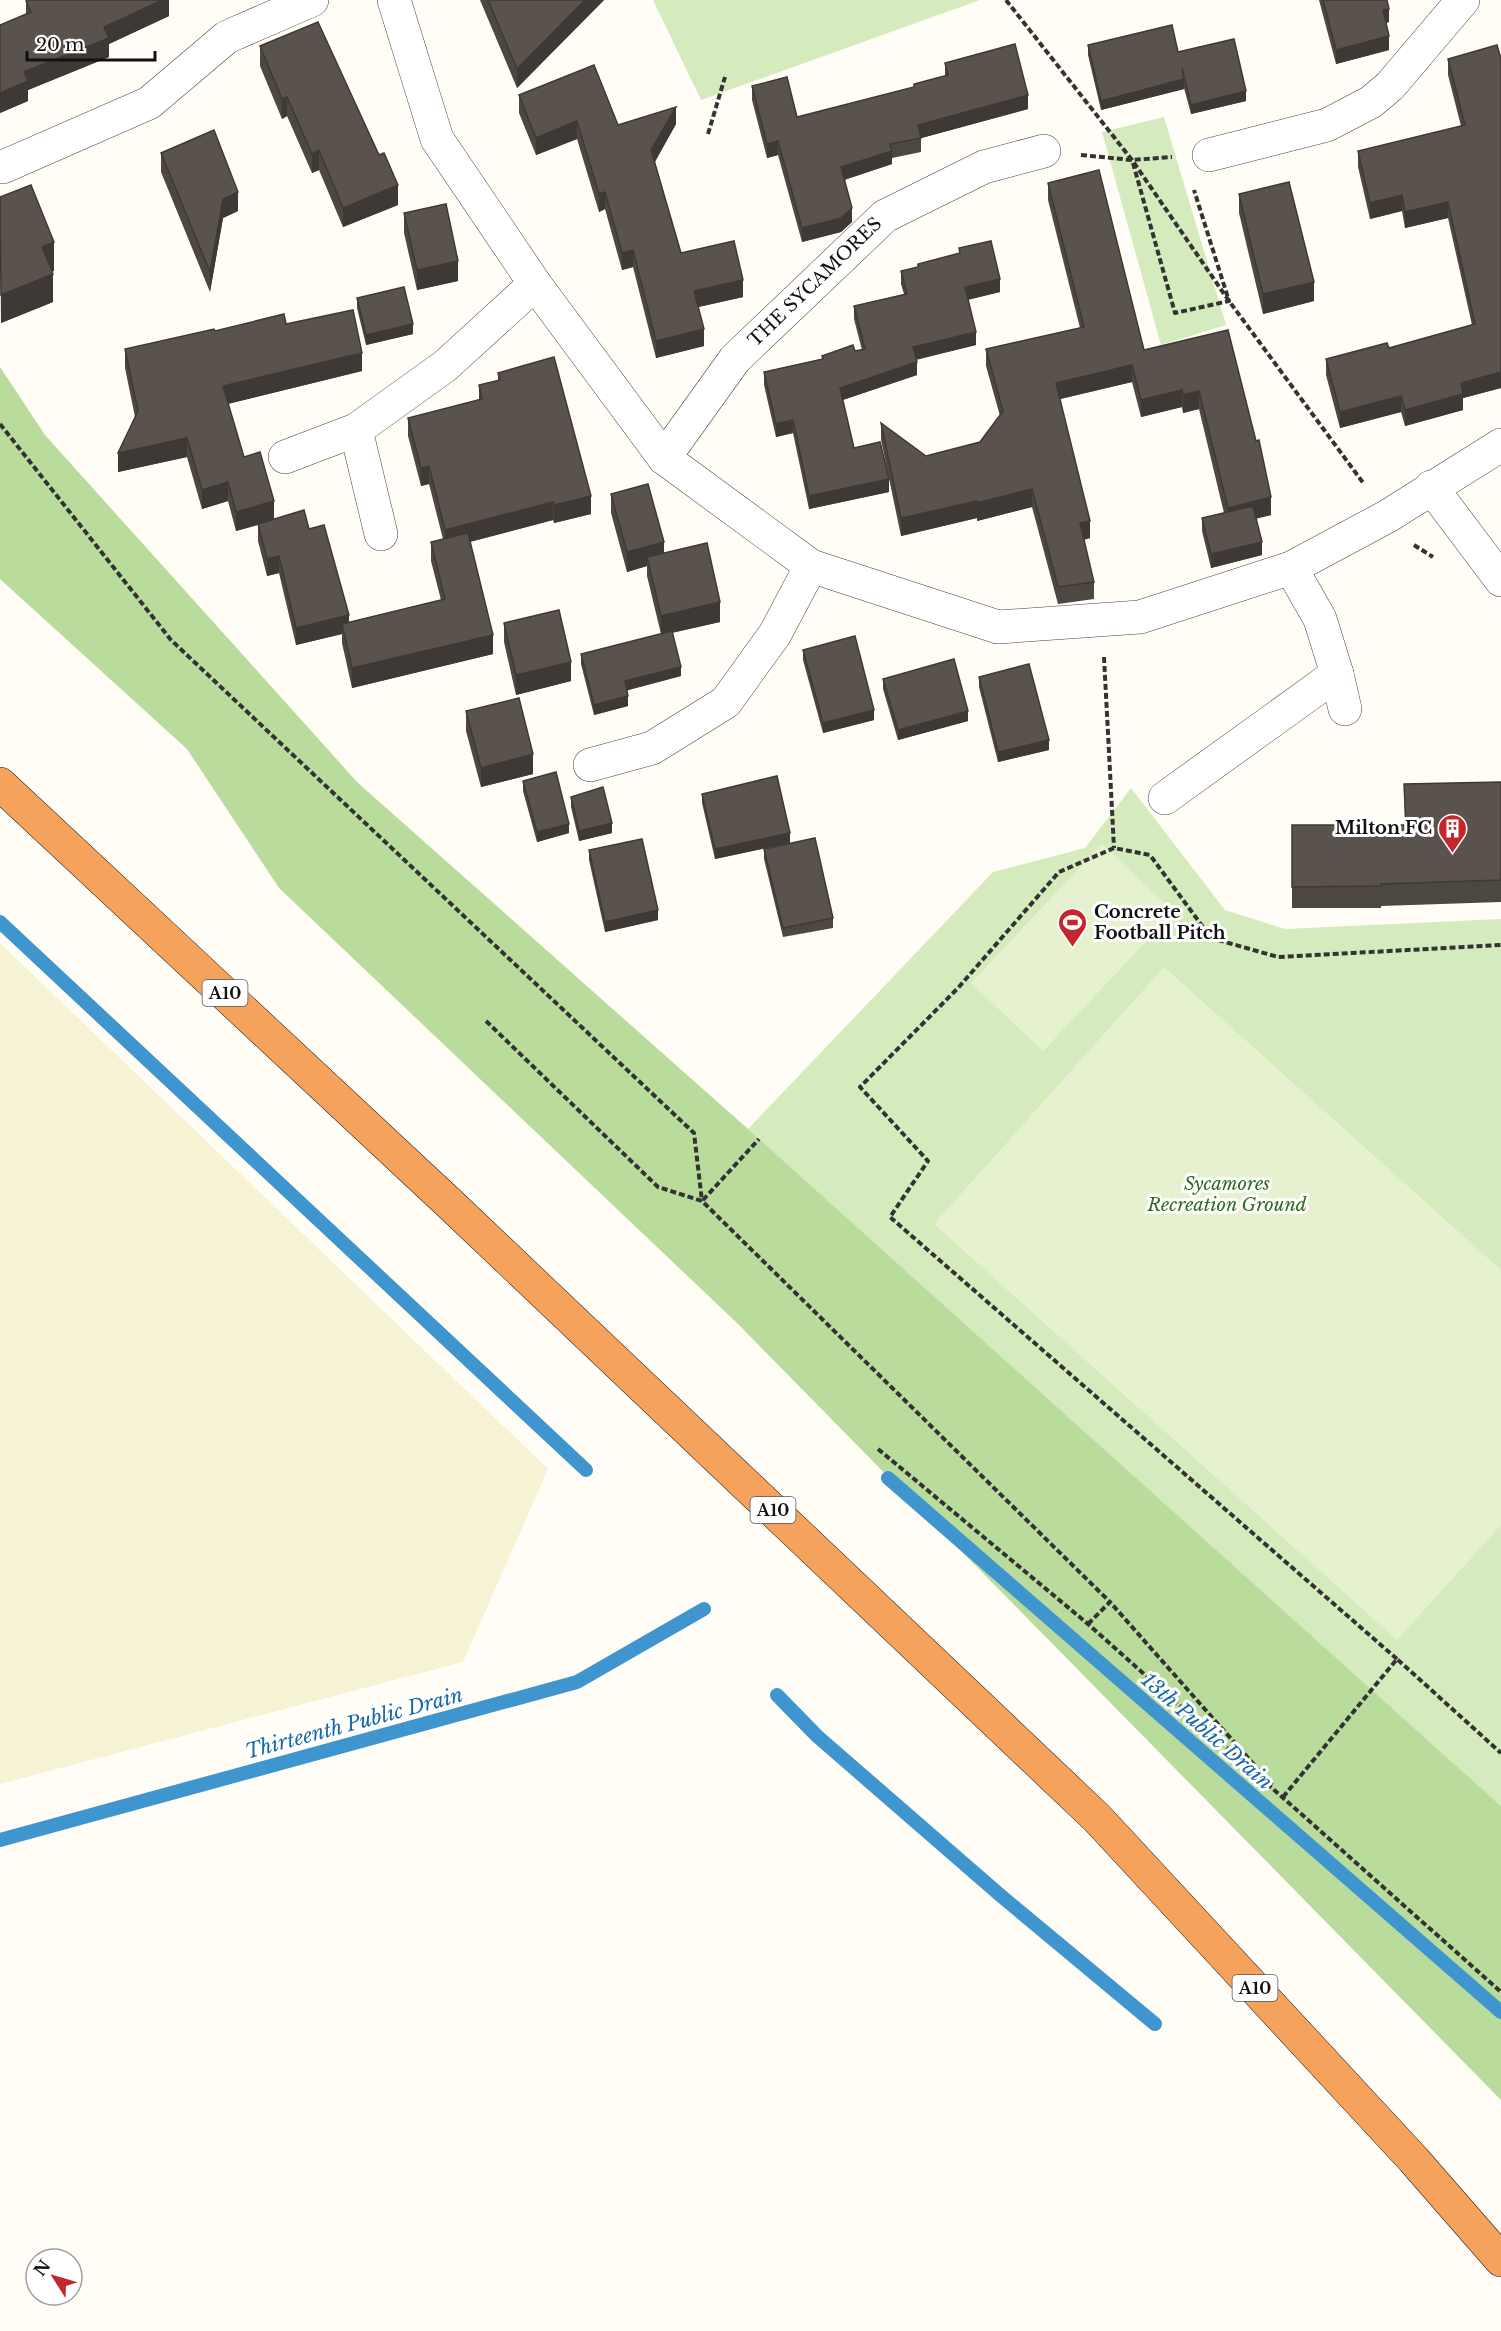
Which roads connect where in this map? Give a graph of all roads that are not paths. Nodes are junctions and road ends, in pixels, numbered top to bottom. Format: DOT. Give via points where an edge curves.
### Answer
graph roads {
  1 [pos="312,0"];
  2 [pos="394,0"];
  3 [pos="1463,0"];
  4 [pos="1044,151"];
  5 [pos="1209,155"];
  6 [pos="3,167"];
  7 [pos="535,284"];
  8 [pos="356,430"];
  9 [pos="1501,445"];
  10 [pos="285,457"];
  11 [pos="664,458"];
  12 [pos="1431,487"];
  13 [pos="381,534"];
  14 [pos="811,566"];
  15 [pos="1291,568"];
  16 [pos="1501,580"];
  17 [pos="1336,674"];
  18 [pos="1345,709"];
  19 [pos="590,765"];
  20 [pos="0,784"];
  21 [pos="1165,798"];
  22 [pos="1501,2260"];
  1 -- 6 [label="street" via="227,37 149,103"];
  2 -- 7 [label="street" via="437,139"];
  3 -- 5 [label="street" via="1390,86 1371,102 1327,125"];
  4 -- 11 [label="street, THE SYCAMORES" via="984,167 885,216 735,359"];
  7 -- 8 [label="street" via="445,366"];
  7 -- 11 [label="street"];
  8 -- 10 [label="street"];
  8 -- 13 [label="street"];
  9 -- 12 [label="street"];
  11 -- 14 [label="street"];
  12 -- 15 [label="street" via="1388,516"];
  12 -- 16 [label="street"];
  14 -- 15 [label="street" via="998,627 1140,617"];
  14 -- 19 [label="street" via="775,634 726,702 652,748"];
  15 -- 17 [label="street" via="1320,619"];
  17 -- 18 [label="street"];
  17 -- 21 [label="street"];
  20 -- 22 [label="highway, A10" via="449,1203 1097,1818 1413,2159"];
}
